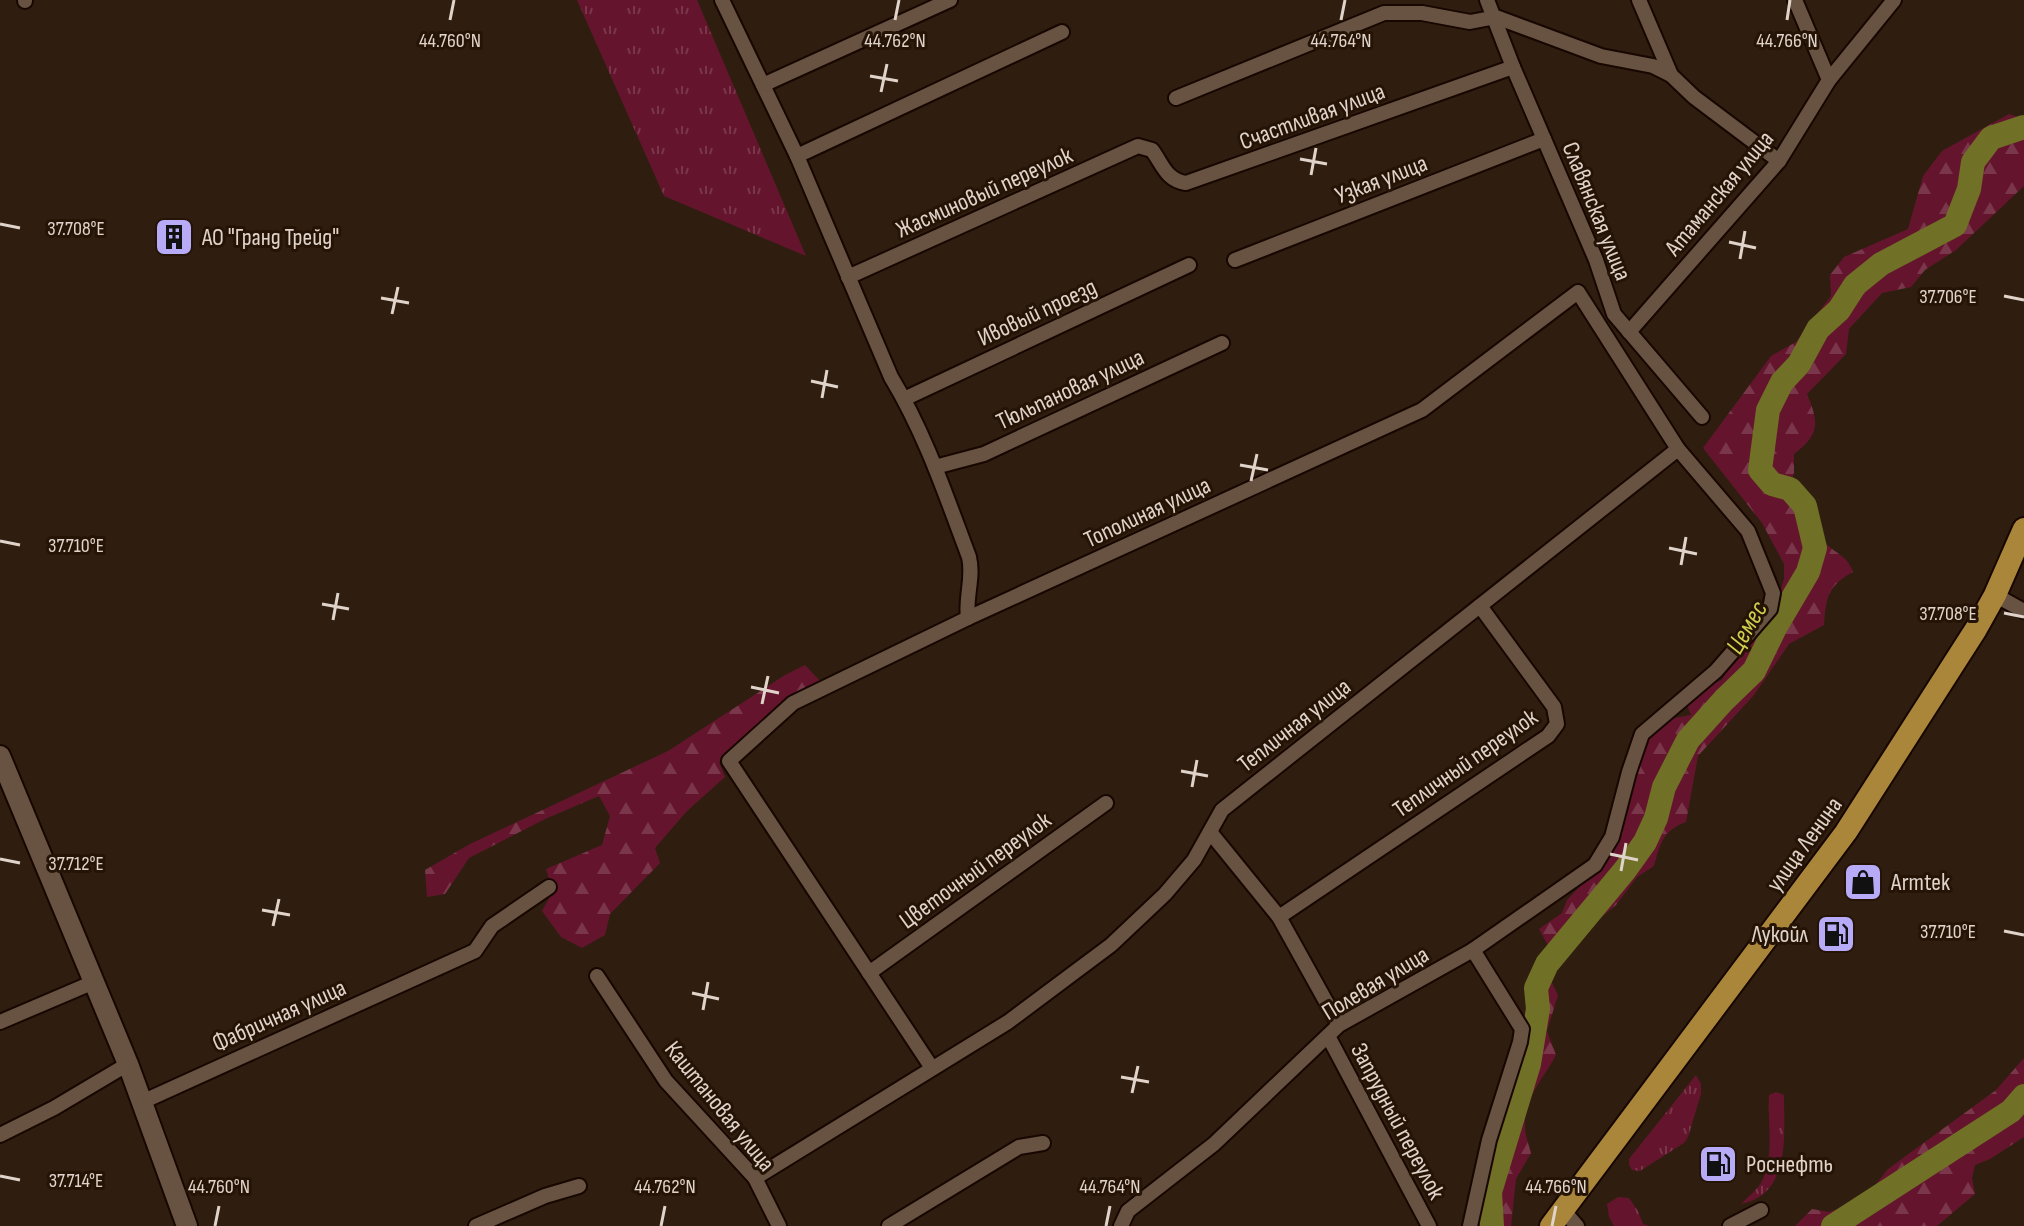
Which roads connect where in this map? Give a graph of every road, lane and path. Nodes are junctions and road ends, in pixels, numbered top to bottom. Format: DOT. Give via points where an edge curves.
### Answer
graph roads {
  1 [pos="722,0"];
  2 [pos="950,0"];
  3 [pos="1487,0"];
  4 [pos="1639,0"];
  5 [pos="1795,0"];
  6 [pos="1894,0"];
  7 [pos="1496,17"];
  8 [pos="1062,32"];
  9 [pos="1513,67"];
  10 [pos="1671,75"];
  11 [pos="1829,80"];
  12 [pos="763,85"];
  13 [pos="1176,98"];
  14 [pos="1544,139"];
  15 [pos="1138,146"];
  16 [pos="797,156"];
  17 [pos="1779,161"];
  18 [pos="1235,260"];
  19 [pos="1189,265"];
  20 [pos="848,277"];
  21 [pos="1629,332"];
  22 [pos="1222,343"];
  23 [pos="904,399"];
  24 [pos="1702,417"];
  25 [pos="1678,449"];
  26 [pos="935,467"];
  27 [pos="2024,529"];
  28 [pos="1995,595"];
  29 [pos="1480,606"];
  30 [pos="2024,611"];
  31 [pos="968,618"];
  32 [pos="0,756"];
  33 [pos="1106,803"];
  34 [pos="1210,832"];
  35 [pos="549,887"];
  36 [pos="1279,917"];
  37 [pos="1473,950"];
  38 [pos="869,973"];
  39 [pos="597,976"];
  40 [pos="94,982"];
  41 [pos="0,1022"];
  42 [pos="1334,1030"];
  43 [pos="128,1064"];
  44 [pos="932,1068"];
  45 [pos="142,1102"];
  46 [pos="0,1135"];
  47 [pos="1043,1143"];
  48 [pos="755,1178"];
  49 [pos="579,1186"];
  50 [pos="1761,1210"];
  51 [pos="1564,1221"];
  52 [pos="187,1226"];
  53 [pos="476,1226"];
  54 [pos="779,1226"];
  55 [pos="889,1226"];
  56 [pos="1121,1226"];
  57 [pos="1429,1226"];
  58 [pos="1470,1226"];
  59 [pos="1730,1226"];
  1 -- 12 [label="street"];
  2 -- 12 [label="street"];
  3 -- 7 [label="street, Славянская улица"];
  4 -- 10 [label="street"];
  5 -- 11 [label="street"];
  6 -- 11 [label="street, Атаманская улица"];
  7 -- 9 [label="street, Славянская улица"];
  7 -- 10 [label="street"];
  7 -- 13 [label="street" via="1470,22 1384,13"];
  8 -- 16 [label="street"];
  9 -- 14 [label="street, Славянская улица"];
  9 -- 15 [label="street, Счастливая улица" via="1186,183 1167,175 1152,150"];
  10 -- 17 [label="street"];
  11 -- 17 [label="street, Атаманская улица"];
  12 -- 16 [label="street"];
  14 -- 18 [label="street, Узкая улица"];
  14 -- 21 [label="street, Славянская улица" via="1614,314"];
  15 -- 20 [label="street, Жасминовый переулок"];
  16 -- 20 [label="street"];
  17 -- 21 [label="street, Атаманская улица"];
  19 -- 23 [label="street, Ивовый проезд"];
  20 -- 23 [label="street"];
  21 -- 24 [label="street, Славянская улица"];
  22 -- 26 [label="street, Тюльпановая улица" via="984,454"];
  23 -- 26 [label="street"];
  25 -- 29 [label="street, Тепличная улица"];
  25 -- 31 [label="street, Тополиная улица" via="1578,292 1422,410"];
  25 -- 37 [label="street, Полевая улица" via="1748,531 1773,593 1770,609 1716,671 1642,734 1612,837 1595,865"];
  26 -- 31 [label="street" via="969,557"];
  27 -- 28 [label="highway, улица Ленина"];
  28 -- 30 [label="street"];
  28 -- 51 [label="highway, улица Ленина" via="1846,832"];
  29 -- 34 [label="street, Тепличная улица" via="1222,810"];
  29 -- 36 [label="street, Тепличный переулок" via="1554,707 1557,724 1548,736"];
  31 -- 38 [label="street, Тополиная улица" via="793,703 729,761"];
  32 -- 40 [label="main road"];
  33 -- 38 [label="street, Цветочный переулок"];
  34 -- 36 [label="street, Запрудный переулок"];
  34 -- 44 [label="street, Тепличная улица" via="1165,894 1111,945 1008,1022"];
  35 -- 45 [label="street, Фабричная улица" via="492,926 475,951"];
  36 -- 42 [label="street, Запрудный переулок"];
  37 -- 42 [label="street, Полевая улица"];
  37 -- 58 [label="street" via="1522,1029"];
  38 -- 44 [label="street"];
  39 -- 48 [label="street, Каштановая улица" via="666,1081"];
  40 -- 41 [label="street"];
  40 -- 43 [label="main road"];
  42 -- 56 [label="street, Полевая улица" via="1214,1144 1128,1211"];
  42 -- 57 [label="street, Запрудный переулок"];
  43 -- 45 [label="main road"];
  43 -- 46 [label="street"];
  44 -- 48 [label="street, Тепличная улица"];
  45 -- 52 [label="main road"];
  47 -- 55 [label="street" via="1019,1147"];
  48 -- 54 [label="street, Каштановая улица"];
  49 -- 53 [label="street"];
  50 -- 59 [label="street"];
}
